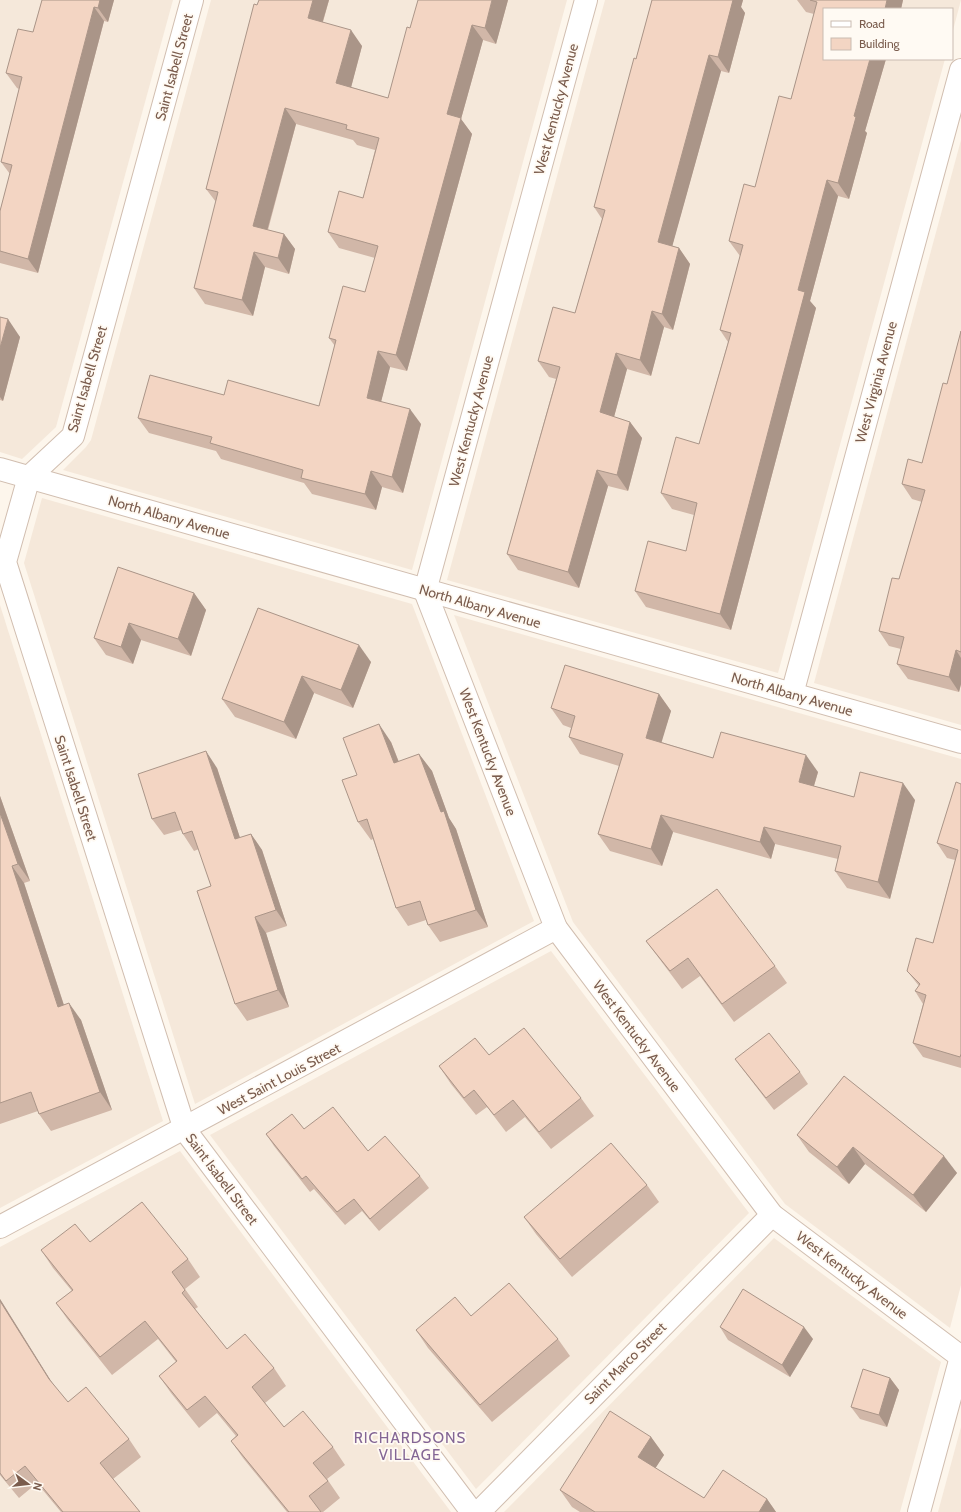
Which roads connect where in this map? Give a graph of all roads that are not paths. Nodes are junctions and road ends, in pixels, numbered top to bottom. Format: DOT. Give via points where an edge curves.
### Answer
graph roads {
  1 [pos="192,0"];
  2 [pos="586,0"];
  3 [pos="961,70"];
  4 [pos="0,469"];
  5 [pos="29,477"];
  6 [pos="425,590"];
  7 [pos="792,694"];
  8 [pos="961,742"];
  9 [pos="556,928"];
  10 [pos="185,1130"];
  11 [pos="772,1215"];
  12 [pos="0,1227"];
  13 [pos="961,1357"];
  14 [pos="472,1512"];
  15 [pos="479,1512"];
  16 [pos="919,1512"];
  1 -- 5 [label="street, Saint Isabell Street" via="73,436"];
  2 -- 6 [label="street, West Kentucky Avenue"];
  3 -- 7 [label="street, West Virginia Avenue"];
  4 -- 5 [label="street, North Albany Avenue"];
  5 -- 6 [label="street, North Albany Avenue"];
  5 -- 10 [label="street, Saint Isabell Street" via="5,562"];
  6 -- 7 [label="street, North Albany Avenue"];
  6 -- 9 [label="street, West Kentucky Avenue"];
  7 -- 8 [label="street, North Albany Avenue"];
  9 -- 10 [label="street, West Saint Louis Street"];
  9 -- 11 [label="street, West Kentucky Avenue"];
  10 -- 12 [label="street, West Saint Louis Street"];
  10 -- 14 [label="street, Saint Isabell Street"];
  11 -- 13 [label="street, West Kentucky Avenue"];
  11 -- 15 [label="street, Saint Marco Street"];
  13 -- 16 [label="street"];
}
